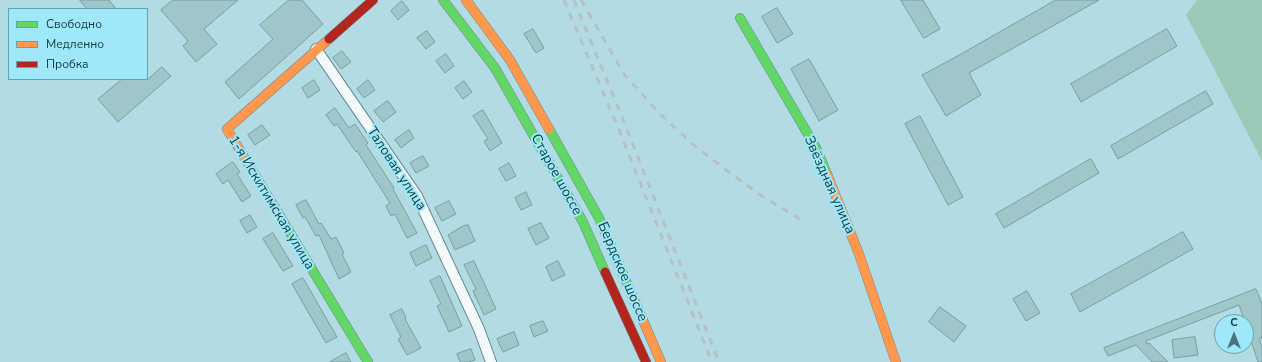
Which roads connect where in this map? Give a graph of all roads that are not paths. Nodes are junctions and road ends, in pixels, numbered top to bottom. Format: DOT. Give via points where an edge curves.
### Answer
graph roads {
  1 [pos="373,0"];
  2 [pos="443,0"];
  3 [pos="466,0"];
  4 [pos="740,18"];
  5 [pos="316,49"];
  6 [pos="368,362"];
  7 [pos="491,362"];
  8 [pos="646,362"];
  9 [pos="661,362"];
  10 [pos="896,362"];
  1 -- 5 [label="main road, 1-я Искитимская улица"];
  2 -- 8 [label="main road, Старое шоссе" via="496,68 583,222"];
  3 -- 9 [label="main road, Бердское шоссе" via="510,60 599,218"];
  4 -- 10 [label="main road, Звёздная улица" via="816,148 858,249"];
  5 -- 6 [label="main road, 1-я Искитимская улица" via="227,129"];
  5 -- 7 [label="street, Таловая улица" via="417,196 479,329"];
}
